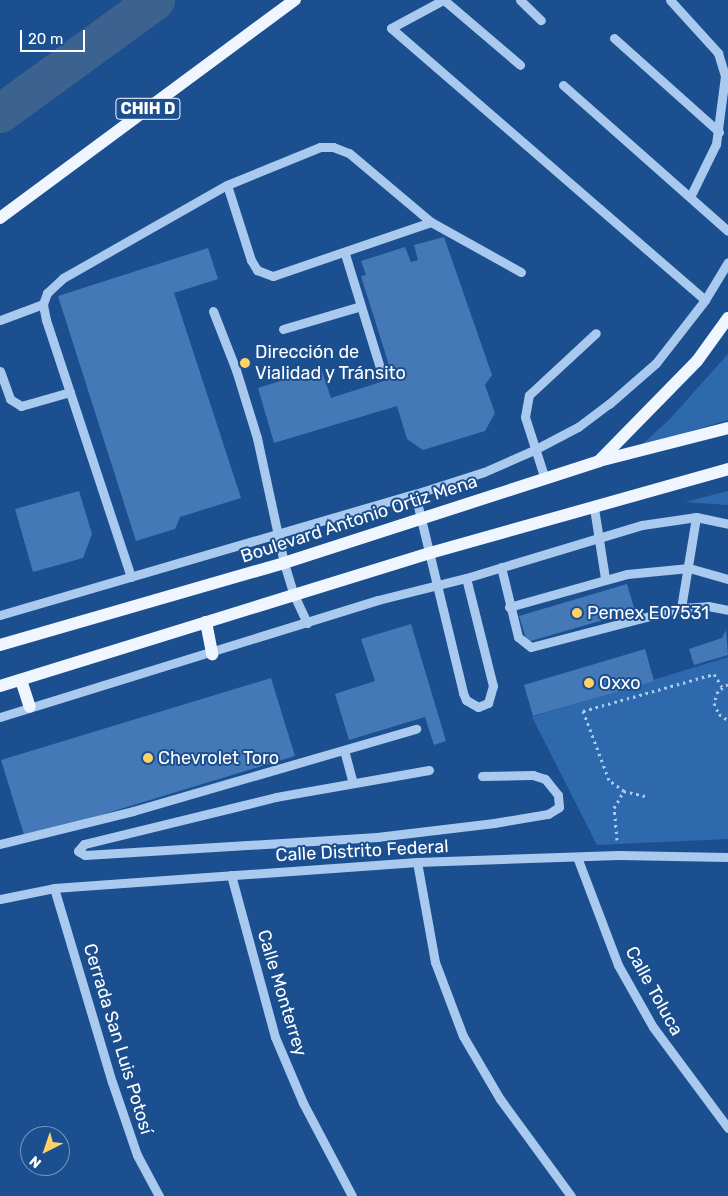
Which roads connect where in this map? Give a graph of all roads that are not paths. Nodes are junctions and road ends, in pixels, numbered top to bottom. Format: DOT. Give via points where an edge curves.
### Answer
graph roads {
  1 [pos="295,0"];
  2 [pos="444,0"];
  3 [pos="520,0"];
  4 [pos="670,0"];
  5 [pos="541,20"];
  6 [pos="614,38"];
  7 [pos="520,65"];
  8 [pos="562,85"];
  9 [pos="719,132"];
  10 [pos="227,185"];
  11 [pos="690,197"];
  12 [pos="0,218"];
  13 [pos="431,222"];
  14 [pos="728,231"];
  15 [pos="345,254"];
  16 [pos="728,262"];
  17 [pos="521,272"];
  18 [pos="706,300"];
  19 [pos="43,304"];
  20 [pos="361,306"];
  21 [pos="213,311"];
  22 [pos="728,318"];
  23 [pos="0,320"];
  24 [pos="283,329"];
  25 [pos="596,333"];
  26 [pos="0,371"];
  27 [pos="381,371"];
  28 [pos="70,392"];
  29 [pos="728,428"];
  30 [pos="534,450"];
  31 [pos="599,461"];
  32 [pos="728,469"];
  33 [pos="545,479"];
  34 [pos="415,494"];
  35 [pos="594,508"];
  36 [pos="421,516"];
  37 [pos="696,518"];
  38 [pos="728,524"];
  39 [pos="278,532"];
  40 [pos="599,538"];
  41 [pos="430,553"];
  42 [pos="284,563"];
  43 [pos="501,567"];
  44 [pos="689,568"];
  45 [pos="132,577"];
  46 [pos="466,578"];
  47 [pos="605,578"];
  48 [pos="728,579"];
  49 [pos="437,586"];
  50 [pos="294,595"];
  51 [pos="510,607"];
  52 [pos="681,608"];
  53 [pos="728,610"];
  54 [pos="0,615"];
  55 [pos="206,622"];
  56 [pos="308,623"];
  57 [pos="0,645"];
  58 [pos="212,654"];
  59 [pos="21,680"];
  60 [pos="0,686"];
  61 [pos="30,708"];
  62 [pos="0,717"];
  63 [pos="416,728"];
  64 [pos="344,750"];
  65 [pos="429,770"];
  66 [pos="482,776"];
  67 [pos="353,783"];
  68 [pos="0,844"];
  69 [pos="577,857"];
  70 [pos="728,857"];
  71 [pos="417,862"];
  72 [pos="231,875"];
  73 [pos="54,888"];
  74 [pos="1,896"];
  75 [pos="728,1128"];
  76 [pos="159,1196"];
  77 [pos="352,1196"];
  78 [pos="571,1196"];
  1 -- 12 [label="main road, CHIH D"];
  2 -- 7 [label="street"];
  2 -- 18 [label="street" via="391,28"];
  3 -- 5 [label="street"];
  4 -- 9 [label="street" via="718,54 725,76"];
  6 -- 9 [label="street"];
  8 -- 11 [label="street"];
  9 -- 11 [label="street" via="710,160"];
  10 -- 13 [label="street" via="320,147 333,147 365,164"];
  10 -- 15 [label="street" via="256,270 264,274 285,274"];
  10 -- 19 [label="street" via="63,278 47,292"];
  11 -- 14 [label="street"];
  13 -- 15 [label="street"];
  13 -- 17 [label="street"];
  15 -- 20 [label="street"];
  16 -- 18 [label="street"];
  18 -- 30 [label="street" via="656,363 616,398 578,427"];
  19 -- 23 [label="street"];
  19 -- 28 [label="street"];
  20 -- 24 [label="street"];
  20 -- 27 [label="street"];
  21 -- 39 [label="street" via="257,438"];
  22 -- 31 [label="main road" via="696,361"];
  25 -- 30 [label="street" via="529,395 525,417"];
  26 -- 28 [label="street" via="10,399 21,406"];
  28 -- 45 [label="street"];
  29 -- 31 [label="main road, Boulevard Antonio Ortiz Mena"];
  30 -- 33 [label="street"];
  30 -- 34 [label="street" via="484,472"];
  31 -- 33 [label="main road, Boulevard Antonio Ortiz Mena"];
  32 -- 35 [label="main road"];
  33 -- 36 [label="main road, Boulevard Antonio Ortiz Mena"];
  34 -- 36 [label="street"];
  34 -- 39 [label="street"];
  35 -- 40 [label="street"];
  35 -- 41 [label="main road"];
  36 -- 41 [label="street"];
  36 -- 42 [label="main road, Boulevard Antonio Ortiz Mena"];
  37 -- 38 [label="street"];
  37 -- 40 [label="street" via="642,525"];
  37 -- 44 [label="street"];
  39 -- 42 [label="street"];
  39 -- 45 [label="street"];
  40 -- 43 [label="street"];
  40 -- 47 [label="street"];
  41 -- 49 [label="street"];
  41 -- 50 [label="main road"];
  42 -- 50 [label="street"];
  42 -- 57 [label="main road, Boulevard Antonio Ortiz Mena"];
  43 -- 46 [label="street"];
  43 -- 51 [label="street"];
  44 -- 47 [label="street"];
  44 -- 48 [label="street"];
  44 -- 52 [label="street"];
  45 -- 54 [label="street"];
  46 -- 49 [label="street"];
  46 -- 49 [label="street" via="492,686 488,703 478,707 466,700 462,693"];
  47 -- 51 [label="street"];
  49 -- 56 [label="street" via="378,600"];
  50 -- 55 [label="main road"];
  50 -- 56 [label="street"];
  51 -- 52 [label="street" via="518,637 525,645 536,647"];
  52 -- 53 [label="street" via="708,606"];
  55 -- 58 [label="main road"];
  55 -- 59 [label="main road"];
  56 -- 58 [label="street"];
  58 -- 61 [label="street"];
  59 -- 60 [label="main road"];
  59 -- 61 [label="main road"];
  61 -- 62 [label="street"];
  63 -- 64 [label="street"];
  64 -- 67 [label="street"];
  64 -- 68 [label="street" via="73,827"];
  65 -- 67 [label="street"];
  66 -- 67 [label="street" via="533,775 545,779 558,795 559,807 548,814 494,823 377,837 84,855 78,851 84,844 100,840 276,797"];
  69 -- 70 [label="street, Calle Distrito Federal"];
  69 -- 71 [label="street, Calle Distrito Federal"];
  69 -- 75 [label="street, Calle Toluca" via="618,965 653,1027"];
  71 -- 72 [label="street, Calle Distrito Federal"];
  71 -- 78 [label="street" via="435,962 463,1036 500,1099"];
  72 -- 73 [label="street, Calle Distrito Federal"];
  72 -- 77 [label="street, Calle Monterrey" via="275,1037 303,1103"];
  73 -- 74 [label="street, Calle Distrito Federal"];
  73 -- 76 [label="street, Cerrada San Luis Potosí" via="112,1082 138,1155"];
}
